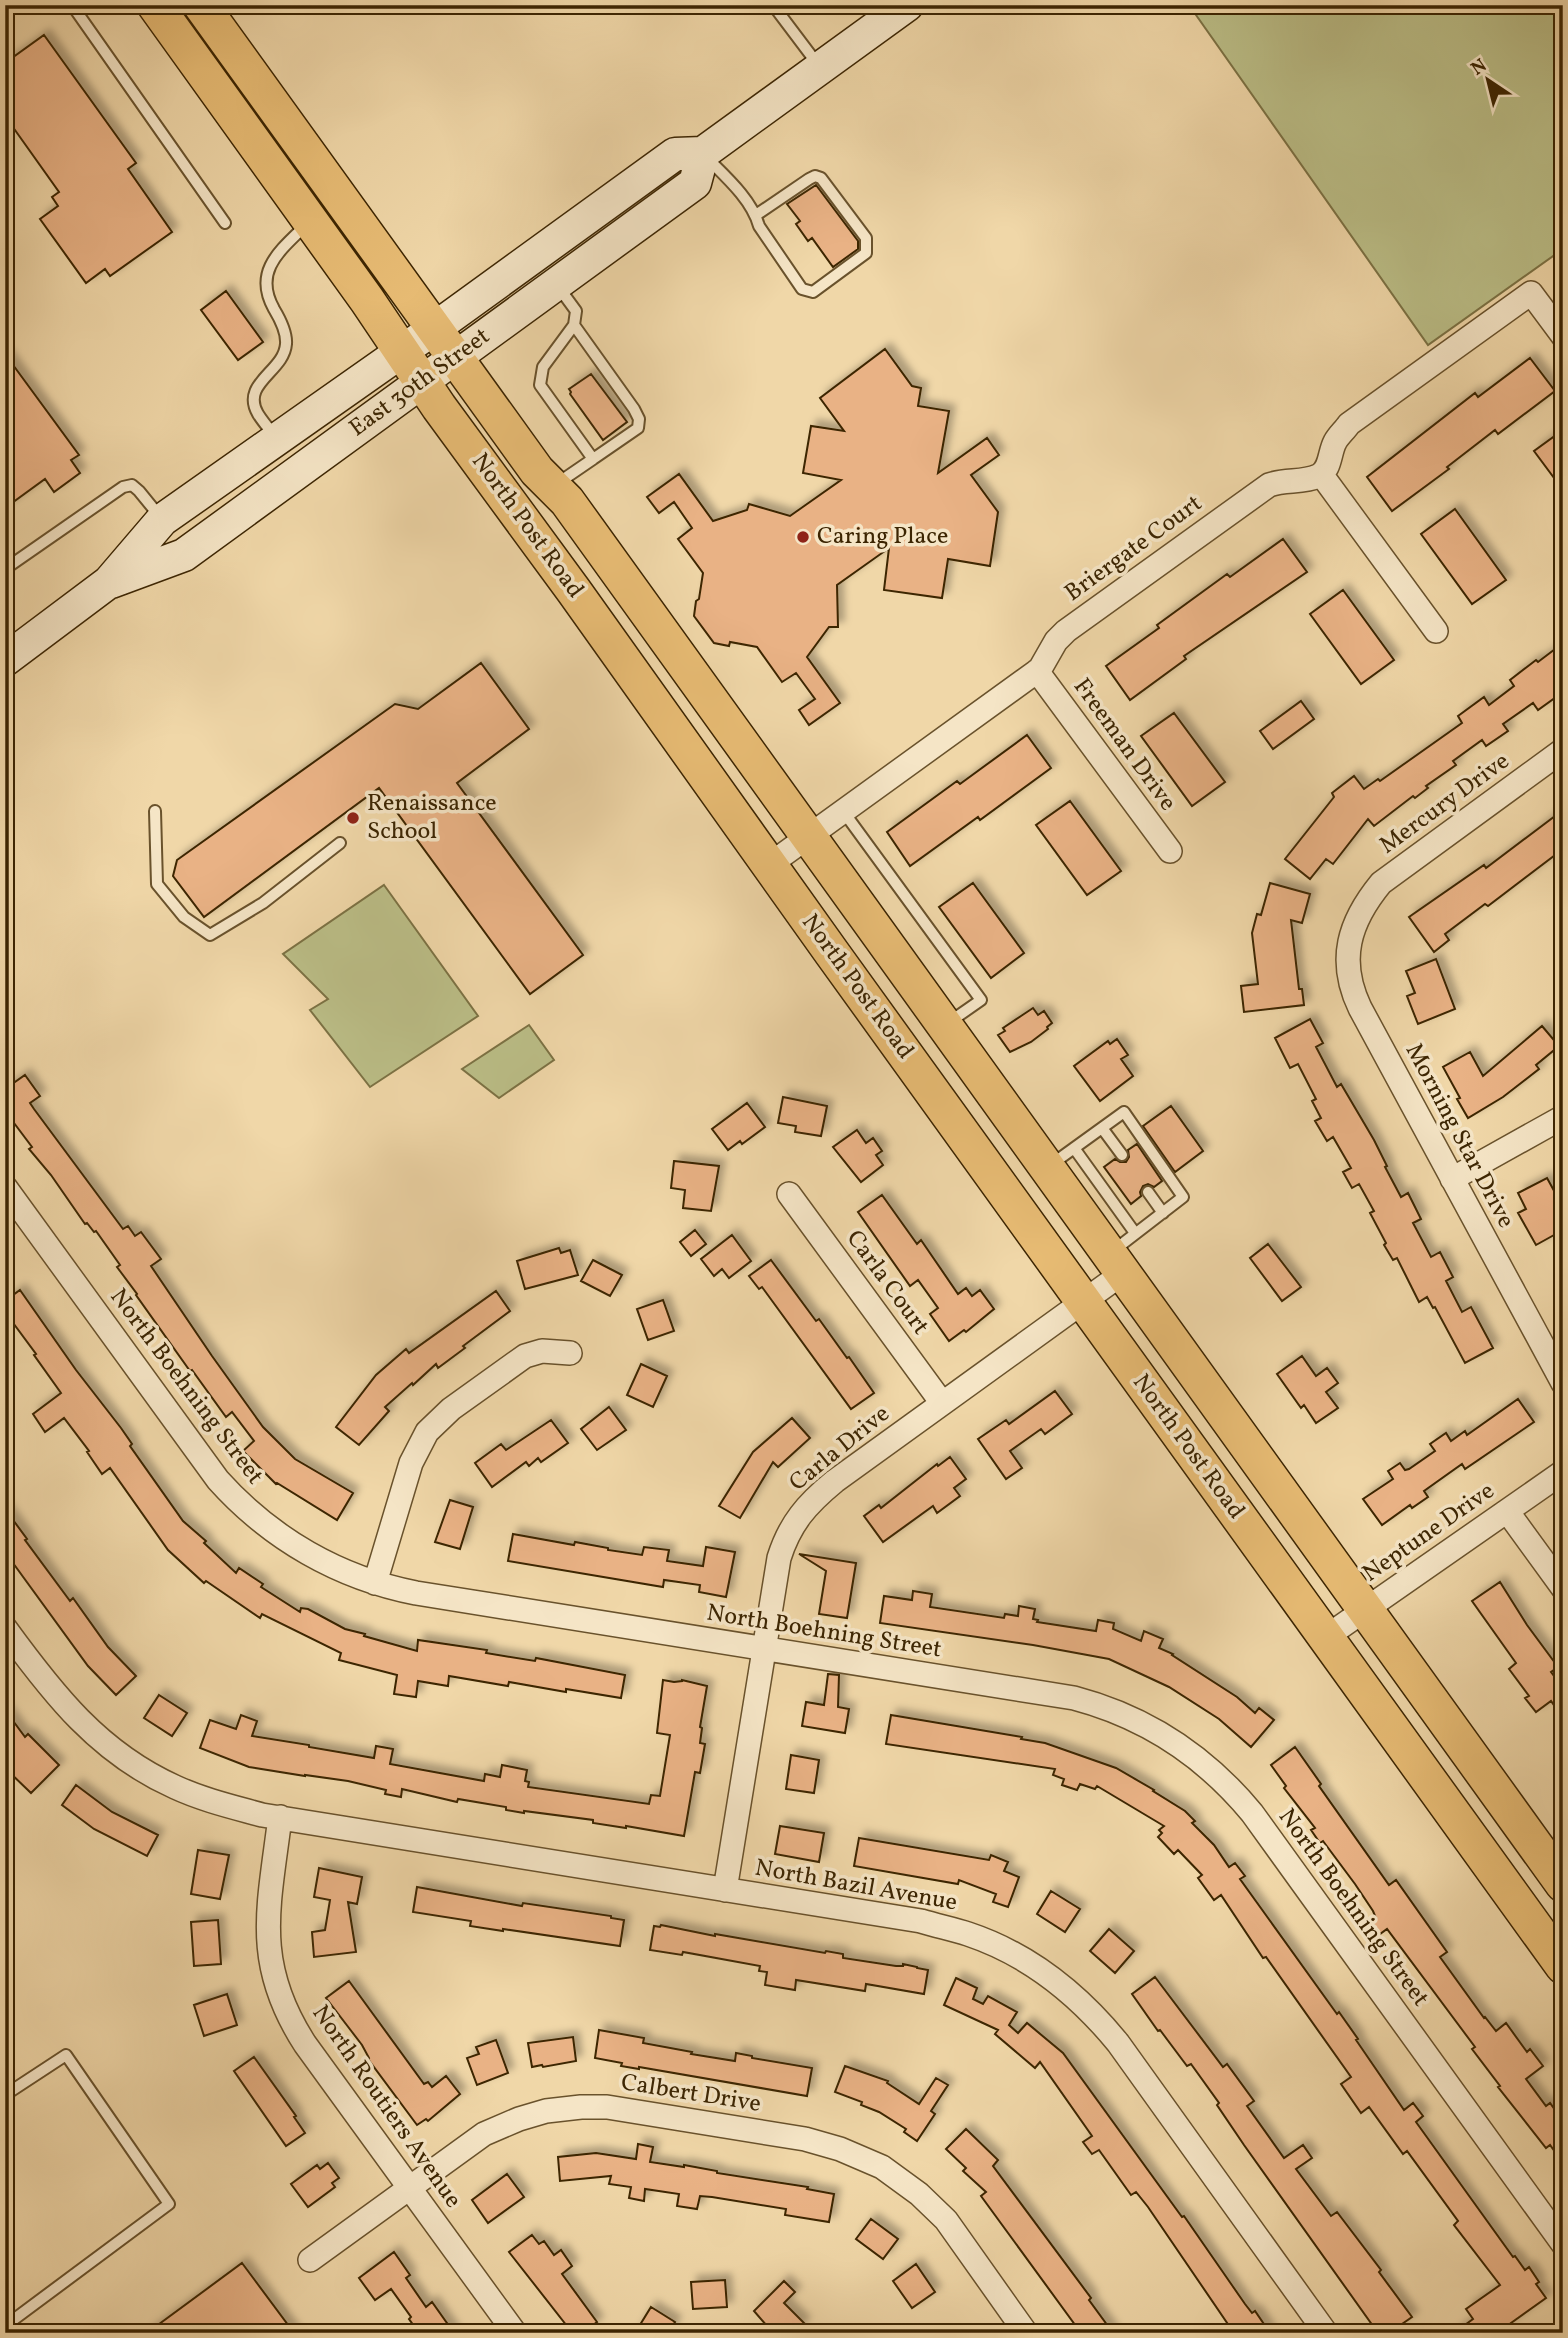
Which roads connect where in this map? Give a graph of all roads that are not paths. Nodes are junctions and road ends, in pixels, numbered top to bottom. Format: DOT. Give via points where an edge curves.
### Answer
graph roads {
  1 [pos="72,5"];
  2 [pos="155,5"];
  3 [pos="201,5"];
  4 [pos="773,5"];
  5 [pos="907,5"];
  6 [pos="820,68"];
  7 [pos="703,153"];
  8 [pos="756,215"];
  9 [pos="310,221"];
  10 [pos="225,223"];
  11 [pos="557,284"];
  12 [pos="574,326"];
  13 [pos="435,328"];
  14 [pos="1563,336"];
  15 [pos="402,352"];
  16 [pos="456,358"];
  17 [pos="422,382"];
  18 [pos="276,438"];
  19 [pos="593,459"];
  20 [pos="1321,474"];
  21 [pos="553,487"];
  22 [pos="162,520"];
  23 [pos="5,569"];
  24 [pos="109,582"];
  25 [pos="1436,631"];
  26 [pos="5,660"];
  27 [pos="1037,671"];
  28 [pos="1563,750"];
  29 [pos="155,811"];
  30 [pos="843,811"];
  31 [pos="808,836"];
  32 [pos="340,843"];
  33 [pos="1170,851"];
  34 [pos="769,865"];
  35 [pos="1363,905"];
  36 [pos="945,1026"];
  37 [pos="1563,1117"];
  38 [pos="1102,1128"];
  39 [pos="1122,1155"];
  40 [pos="1060,1158"];
  41 [pos="1452,1179"];
  42 [pos="5,1187"];
  43 [pos="1148,1192"];
  44 [pos="789,1194"];
  45 [pos="1163,1213"];
  46 [pos="1123,1254"];
  47 [pos="1084,1302"];
  48 [pos="570,1353"];
  49 [pos="1563,1383"];
  50 [pos="942,1403"];
  51 [pos="1563,1472"];
  52 [pos="1507,1511"];
  53 [pos="375,1583"];
  54 [pos="1563,1588"];
  55 [pos="1365,1610"];
  56 [pos="5,1628"];
  57 [pos="1326,1637"];
  58 [pos="765,1649"];
  59 [pos="279,1817"];
  60 [pos="1563,1884"];
  61 [pos="725,1890"];
  62 [pos="1563,1966"];
  63 [pos="5,2095"];
  64 [pos="409,2187"];
  65 [pos="1563,2244"];
  66 [pos="310,2260"];
  67 [pos="5,2326"];
  68 [pos="514,2333"];
  69 [pos="1026,2333"];
  70 [pos="1326,2333"];
  1 -- 10 [label="lane"];
  2 -- 9 [label="main road, North Post Road"];
  3 -- 13 [label="main road, North Post Road"];
  4 -- 6 [label="lane"];
  5 -- 6 [label="main road, East 30th Street"];
  6 -- 7 [label="main road, East 30th Street"];
  7 -- 8 [label="lane"];
  7 -- 11 [label="main road, East 30th Street" via="695,183"];
  7 -- 13 [label="main road, East 30th Street" via="675,154"];
  8 -- 8 [label="lane" via="816,176 868,246 862,257 808,292 759,226"];
  9 -- 15 [label="main road, North Post Road"];
  9 -- 18 [label="lane" via="281,249 264,285 286,342 282,358 258,384 254,404"];
  11 -- 12 [label="lane" via="576,312"];
  11 -- 16 [label="main road, East 30th Street"];
  12 -- 19 [label="lane" via="543,367 540,385"];
  12 -- 19 [label="lane" via="639,419 638,428"];
  13 -- 15 [label="main road, East 30th Street"];
  13 -- 16 [label="main road, North Post Road"];
  14 -- 20 [label="street" via="1531,293 1349,424 1335,441"];
  15 -- 17 [label="main road, North Post Road"];
  15 -- 18 [label="main road, East 30th Street"];
  16 -- 17 [label="main road, East 30th Street"];
  16 -- 21 [label="main road, North Post Road"];
  17 -- 24 [label="main road, East 30th Street" via="184,555"];
  17 -- 34 [label="main road, North Post Road"];
  18 -- 22 [label="main road, East 30th Street"];
  19 -- 21 [label="lane"];
  20 -- 25 [label="street"];
  20 -- 27 [label="street, Briergate Court" via="1269,485 1066,631"];
  21 -- 31 [label="main road, North Post Road"];
  22 -- 23 [label="lane" via="132,485 123,487"];
  22 -- 24 [label="main road, East 30th Street"];
  24 -- 26 [label="main road, East 30th Street"];
  27 -- 30 [label="street, Briergate Court"];
  27 -- 33 [label="street, Freeman Drive"];
  28 -- 35 [label="street, Mercury Drive" via="1396,870"];
  29 -- 32 [label="lane" via="157,884 184,916 210,934 262,903"];
  30 -- 31 [label="street, Briergate Court"];
  30 -- 36 [label="lane" via="981,1000"];
  31 -- 34 [label="street, Briergate Court"];
  31 -- 36 [label="main road, North Post Road"];
  34 -- 47 [label="main road, North Post Road"];
  35 -- 41 [label="street, Morning Star Drive" via="1350,941 1354,996"];
  36 -- 40 [label="main road, North Post Road"];
  37 -- 41 [label="street"];
  38 -- 39 [label="lane"];
  38 -- 40 [label="lane"];
  38 -- 45 [label="lane" via="1124,1112 1183,1197"];
  40 -- 46 [label="main road, North Post Road"];
  41 -- 49 [label="street, Morning Star Drive"];
  42 -- 53 [label="street, North Boehning Street" via="230,1493 300,1549"];
  43 -- 45 [label="lane"];
  44 -- 50 [label="street, Carla Court"];
  45 -- 46 [label="lane"];
  46 -- 47 [label="street, Carla Drive"];
  46 -- 55 [label="main road, North Post Road"];
  47 -- 50 [label="street, Carla Drive"];
  47 -- 57 [label="main road, North Post Road"];
  48 -- 53 [label="street" via="542,1350 526,1356 438,1419 411,1463"];
  50 -- 58 [label="street, Carla Drive" via="825,1489 793,1524 779,1558"];
  51 -- 52 [label="street, Neptune Drive"];
  52 -- 54 [label="street"];
  52 -- 55 [label="street, Neptune Drive"];
  53 -- 58 [label="street, North Boehning Street"];
  55 -- 57 [label="street, Neptune Drive"];
  55 -- 60 [label="main road, North Post Road"];
  56 -- 59 [label="street" via="69,1711 134,1765 191,1794"];
  57 -- 62 [label="main road, North Post Road"];
  58 -- 61 [label="street, Carla Drive"];
  58 -- 65 [label="street, North Boehning Street" via="1074,1698 1144,1724 1192,1754 1252,1814"];
  59 -- 61 [label="street, North Bazil Avenue"];
  59 -- 64 [label="street, North Routiers Avenue" via="267,1915 276,1986 305,2044"];
  61 -- 70 [label="street, North Bazil Avenue" via="939,1925 982,1939 1054,1980 1088,2008 1118,2043"];
  63 -- 67 [label="lane" via="66,2055 169,2204"];
  64 -- 66 [label="street, Calbert Drive"];
  64 -- 68 [label="street, North Routiers Avenue"];
  64 -- 69 [label="street, Calbert Drive" via="484,2134 546,2111 581,2107 614,2108 822,2143 882,2167 926,2200 946,2220"];
}
